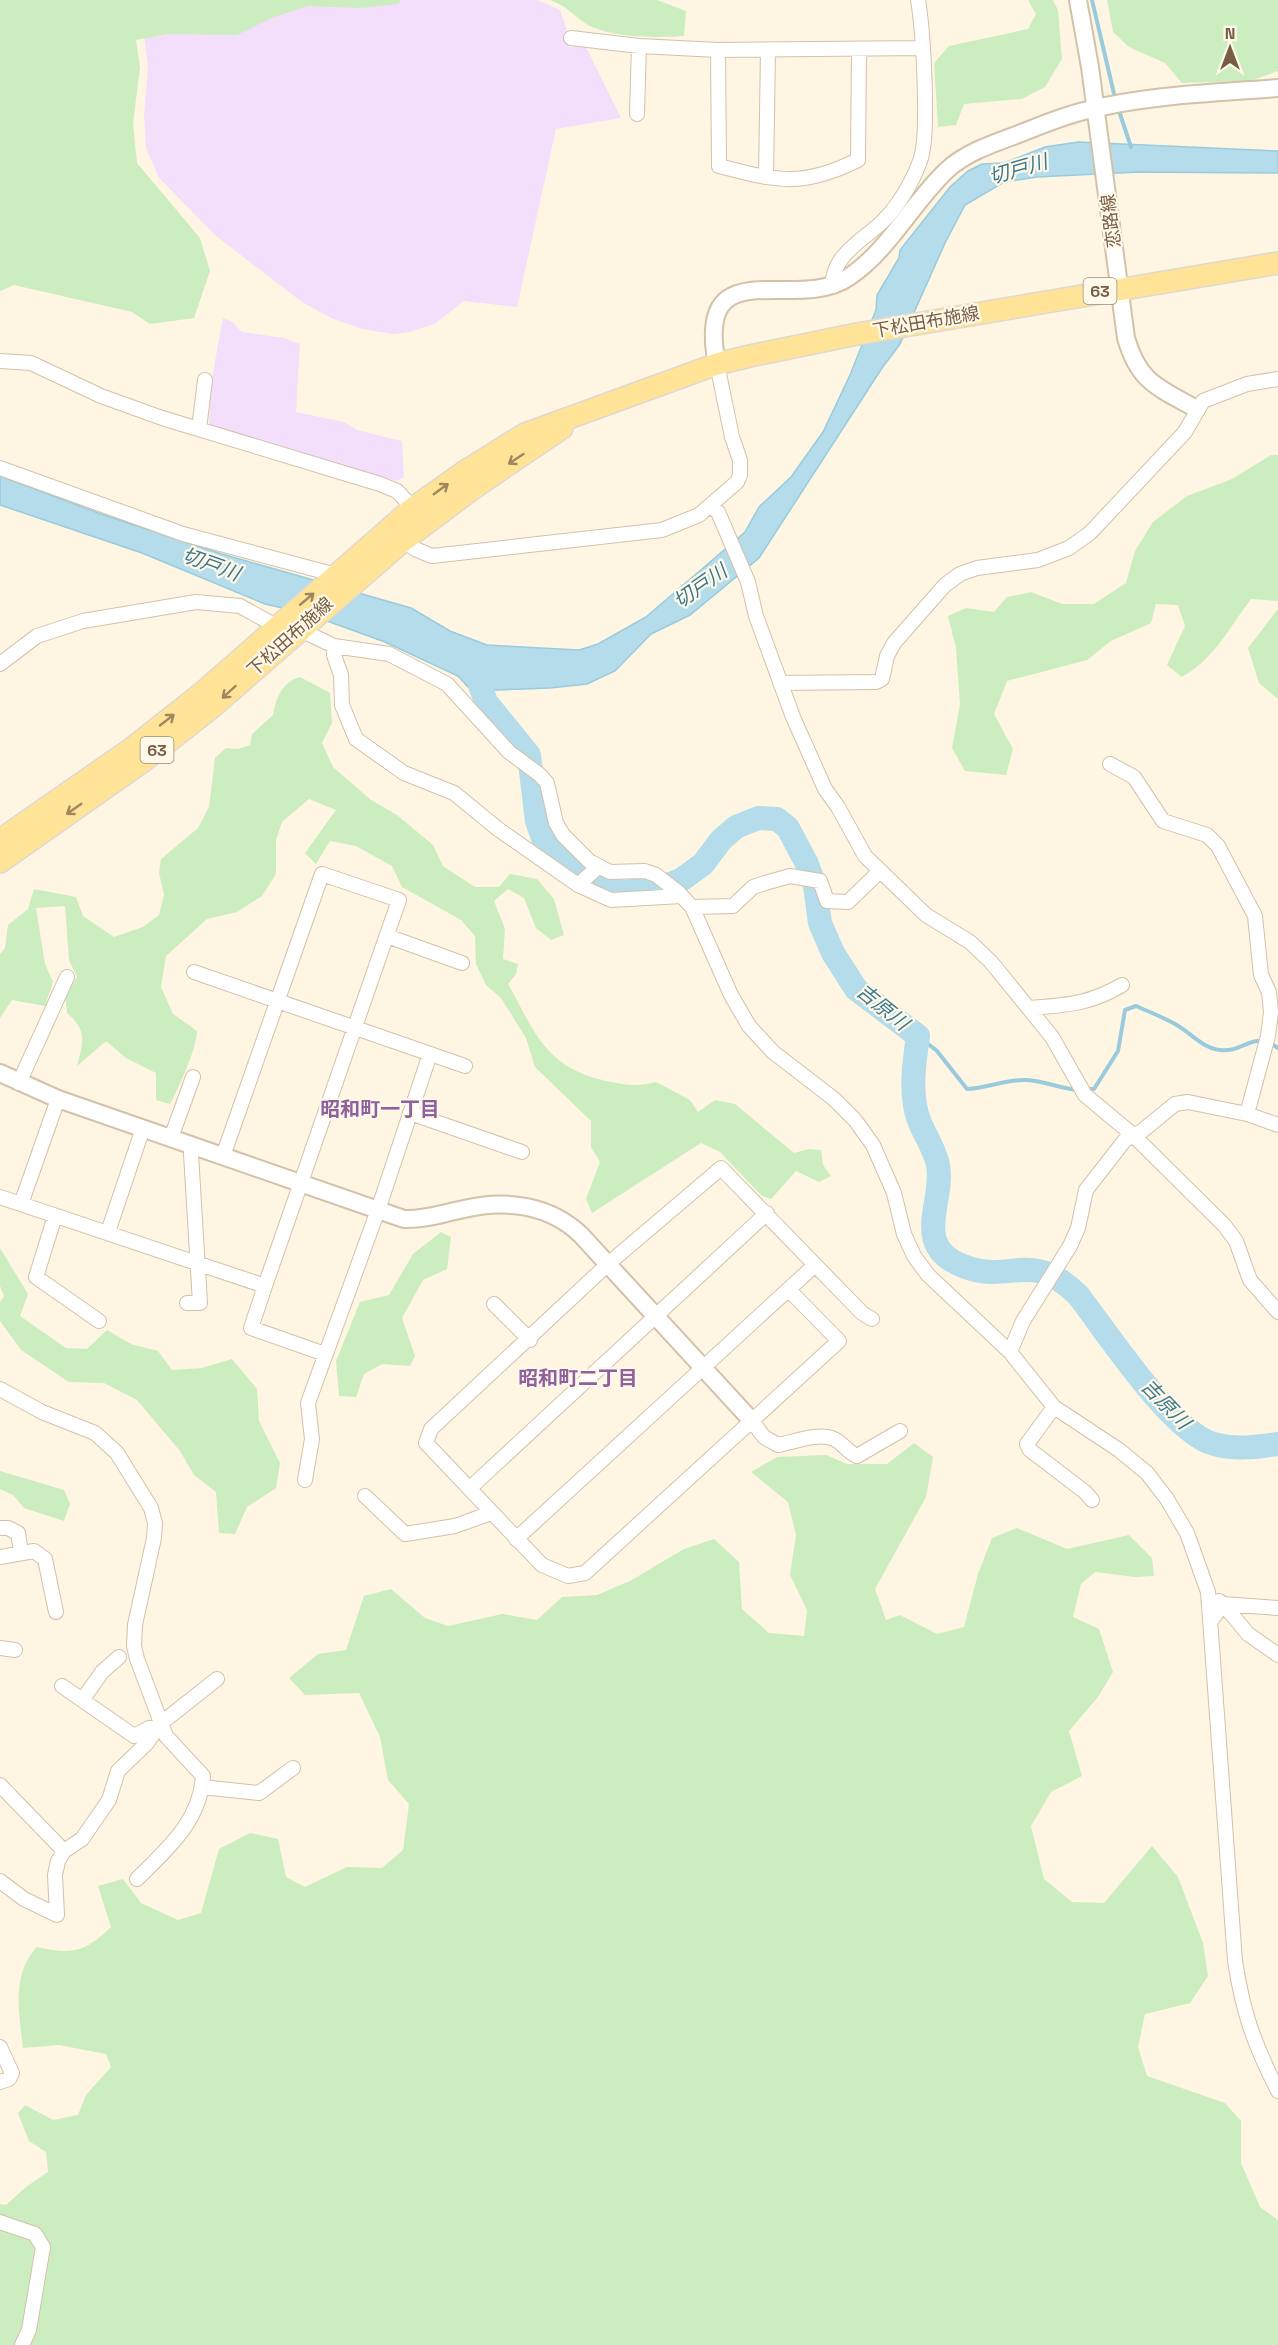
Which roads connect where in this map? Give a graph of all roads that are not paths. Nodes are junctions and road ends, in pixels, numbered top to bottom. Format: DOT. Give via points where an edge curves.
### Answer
graph roads {
  1 [pos="918,0"];
  2 [pos="1078,0"];
  3 [pos="571,38"];
  4 [pos="639,46"];
  5 [pos="922,48"];
  6 [pos="718,50"];
  7 [pos="859,50"];
  8 [pos="768,51"];
  9 [pos="1278,88"];
  10 [pos="1095,108"];
  11 [pos="637,114"];
  12 [pos="766,177"];
  13 [pos="1278,263"];
  14 [pos="832,286"];
  15 [pos="1119,288"];
  16 [pos="0,361"];
  17 [pos="717,364"];
  18 [pos="1278,379"];
  19 [pos="205,380"];
  20 [pos="1196,409"];
  21 [pos="199,429"];
  22 [pos="0,468"];
  23 [pos="710,506"];
  24 [pos="420,516"];
  25 [pos="397,534"];
  26 [pos="339,580"];
  27 [pos="290,625"];
  28 [pos="334,646"];
  29 [pos="0,664"];
  30 [pos="780,683"];
  31 [pos="1110,764"];
  32 [pos="0,840"];
  33 [pos="0,862"];
  34 [pos="598,867"];
  35 [pos="879,872"];
  36 [pos="578,885"];
  37 [pos="684,898"];
  38 [pos="387,936"];
  39 [pos="462,963"];
  40 [pos="194,972"];
  41 [pos="67,977"];
  42 [pos="1122,985"];
  43 [pos="278,1001"];
  44 [pos="1030,1008"];
  45 [pos="355,1028"];
  46 [pos="430,1054"];
  47 [pos="465,1066"];
  48 [pos="0,1073"];
  49 [pos="193,1077"];
  50 [pos="19,1083"];
  51 [pos="58,1099"];
  52 [pos="410,1113"];
  53 [pos="1247,1114"];
  54 [pos="1278,1125"];
  55 [pos="143,1128"];
  56 [pos="1133,1135"];
  57 [pos="171,1138"];
  58 [pos="193,1146"];
  59 [pos="522,1152"];
  60 [pos="223,1156"];
  61 [pos="301,1183"];
  62 [pos="0,1197"];
  63 [pos="21,1204"];
  64 [pos="378,1210"];
  65 [pos="767,1214"];
  66 [pos="56,1215"];
  67 [pos="108,1232"];
  68 [pos="608,1264"];
  69 [pos="199,1265"];
  70 [pos="815,1265"];
  71 [pos="265,1286"];
  72 [pos="789,1290"];
  73 [pos="187,1303"];
  74 [pos="494,1304"];
  75 [pos="1278,1312"];
  76 [pos="655,1315"];
  77 [pos="872,1319"];
  78 [pos="99,1321"];
  79 [pos="530,1340"];
  80 [pos="1010,1352"];
  81 [pos="325,1354"];
  82 [pos="703,1368"];
  83 [pos="0,1389"];
  84 [pos="1054,1407"];
  85 [pos="752,1421"];
  86 [pos="900,1431"];
  87 [pos="305,1480"];
  88 [pos="470,1488"];
  89 [pos="365,1496"];
  90 [pos="1092,1500"];
  91 [pos="491,1513"];
  92 [pos="0,1528"];
  93 [pos="516,1539"];
  94 [pos="21,1552"];
  95 [pos="0,1557"];
  96 [pos="1208,1592"];
  97 [pos="1223,1604"];
  98 [pos="1278,1608"];
  99 [pos="56,1612"];
  100 [pos="1211,1621"];
  101 [pos="0,1648"];
  102 [pos="15,1650"];
  103 [pos="1278,1655"];
  104 [pos="119,1657"];
  105 [pos="217,1679"];
  106 [pos="62,1686"];
  107 [pos="83,1699"];
  108 [pos="159,1726"];
  109 [pos="293,1768"];
  110 [pos="0,1785"];
  111 [pos="202,1787"];
  112 [pos="64,1851"];
  113 [pos="137,1879"];
  114 [pos="0,1881"];
  115 [pos="0,2046"];
  116 [pos="0,2082"];
  117 [pos="1278,2091"];
  118 [pos="0,2222"];
  119 [pos="22,2345"];
  1 -- 5 [label="street"];
  2 -- 10 [label="street, 恋路線"];
  3 -- 4 [label="street"];
  4 -- 6 [label="street"];
  4 -- 11 [label="street"];
  5 -- 7 [label="street"];
  5 -- 14 [label="street" via="921,159 896,205 836,266"];
  6 -- 8 [label="street"];
  6 -- 12 [label="street" via="719,166"];
  7 -- 8 [label="street"];
  7 -- 12 [label="street" via="858,160 815,178"];
  8 -- 12 [label="street"];
  9 -- 10 [label="street"];
  10 -- 14 [label="street" via="964,157 947,169 884,245 849,277"];
  10 -- 15 [label="street, 恋路線"];
  13 -- 15 [label="main road, 下松田布施線 / 63"];
  14 -- 17 [label="street" via="753,291 735,294 724,301 716,315 712,338"];
  15 -- 17 [label="main road, 下松田布施線 / 63" via="856,334"];
  15 -- 20 [label="street, 恋路線" via="1133,362 1151,383"];
  16 -- 21 [label="street" via="31,363 102,396"];
  17 -- 23 [label="street" via="740,460 740,475"];
  17 -- 24 [label="main road, 下松田布施線 / 63" via="582,415"];
  18 -- 20 [label="street" via="1212,395"];
  19 -- 21 [label="street"];
  20 -- 30 [label="street" via="1185,432 1090,533 1069,548 1038,560 977,568 945,585 894,643 882,679"];
  21 -- 24 [label="street" via="380,484 397,491"];
  22 -- 26 [label="street" via="183,534"];
  23 -- 25 [label="street" via="684,523 662,530 432,556"];
  23 -- 30 [label="street" via="718,512 746,578"];
  24 -- 25 [label="main road, 下松田布施線 / 63"];
  25 -- 26 [label="main road, 下松田布施線 / 63"];
  26 -- 27 [label="main road, 下松田布施線 / 63"];
  27 -- 28 [label="street"];
  27 -- 29 [label="street" via="240,606 196,602 82,621 38,636"];
  32 -- 27 [label="main road, 下松田布施線 / 63, one-way" via="131,749"];
  27 -- 33 [label="main road, 下松田布施線 / 63, one-way" via="211,708"];
  28 -- 34 [label="street" via="389,654 447,684 522,764 547,783 563,836"];
  28 -- 36 [label="street" via="341,675 342,705 356,739 404,772 454,794"];
  30 -- 35 [label="street" via="825,789"];
  31 -- 53 [label="street" via="1134,777 1162,821 1207,836 1218,846 1255,916 1261,975 1269,992 1268,1035"];
  34 -- 36 [label="street"];
  34 -- 37 [label="street" via="610,872 645,871"];
  35 -- 37 [label="street" via="848,902 827,901 820,881 790,876 753,887 733,906"];
  35 -- 44 [label="street" via="926,915 970,942"];
  36 -- 37 [label="street" via="611,900"];
  37 -- 80 [label="street" via="749,1026 773,1052 855,1120 885,1169 914,1256 928,1275"];
  38 -- 39 [label="street"];
  38 -- 43 [label="street" via="399,900 322,874"];
  38 -- 45 [label="street"];
  40 -- 43 [label="street"];
  41 -- 50 [label="street"];
  42 -- 44 [label="street" via="1082,1004"];
  43 -- 45 [label="street"];
  43 -- 60 [label="street"];
  44 -- 56 [label="street" via="1082,1089"];
  45 -- 46 [label="street"];
  45 -- 61 [label="street"];
  46 -- 47 [label="street"];
  46 -- 52 [label="street"];
  48 -- 50 [label="street"];
  49 -- 57 [label="street"];
  50 -- 51 [label="street"];
  51 -- 55 [label="street"];
  51 -- 63 [label="street"];
  52 -- 59 [label="street"];
  52 -- 64 [label="street"];
  53 -- 54 [label="street"];
  53 -- 56 [label="street" via="1188,1102 1175,1104"];
  55 -- 57 [label="street"];
  55 -- 67 [label="street"];
  56 -- 75 [label="street" via="1224,1225 1236,1241 1250,1280"];
  56 -- 80 [label="street" via="1086,1190 1078,1228 1023,1321"];
  57 -- 58 [label="street"];
  58 -- 60 [label="street"];
  58 -- 69 [label="street"];
  60 -- 61 [label="street"];
  61 -- 64 [label="street"];
  61 -- 71 [label="street"];
  62 -- 63 [label="street"];
  63 -- 66 [label="street"];
  64 -- 68 [label="street" via="420,1220 467,1208 517,1204 568,1223"];
  64 -- 81 [label="street"];
  65 -- 68 [label="street" via="722,1168"];
  65 -- 70 [label="street"];
  65 -- 76 [label="street"];
  66 -- 67 [label="street"];
  66 -- 78 [label="street" via="36,1277"];
  67 -- 69 [label="street"];
  68 -- 76 [label="street"];
  68 -- 79 [label="street"];
  69 -- 71 [label="street"];
  69 -- 73 [label="street" via="200,1303"];
  70 -- 72 [label="street"];
  70 -- 77 [label="street"];
  71 -- 81 [label="street" via="251,1328"];
  72 -- 82 [label="street"];
  72 -- 85 [label="street" via="839,1341"];
  74 -- 79 [label="street"];
  76 -- 82 [label="street"];
  76 -- 88 [label="street"];
  79 -- 88 [label="street" via="431,1429 426,1443"];
  80 -- 84 [label="street"];
  81 -- 87 [label="street" via="308,1403 312,1439"];
  82 -- 85 [label="street"];
  82 -- 93 [label="street"];
  83 -- 108 [label="street" via="42,1412 95,1432 117,1453 151,1508 155,1523 134,1646 156,1706"];
  84 -- 90 [label="street" via="1028,1444 1030,1450"];
  84 -- 96 [label="street" via="1147,1473 1187,1533"];
  85 -- 86 [label="street" via="764,1437 778,1445 825,1436 857,1456"];
  85 -- 93 [label="street" via="585,1573 568,1576 542,1565"];
  88 -- 91 [label="street"];
  89 -- 91 [label="street" via="405,1534 455,1526"];
  91 -- 93 [label="street"];
  92 -- 94 [label="street" via="18,1533"];
  94 -- 95 [label="street"];
  94 -- 99 [label="street" via="34,1551 45,1559"];
  96 -- 97 [label="street"];
  96 -- 100 [label="street"];
  97 -- 98 [label="street"];
  97 -- 100 [label="street"];
  97 -- 103 [label="street" via="1248,1634"];
  100 -- 117 [label="street" via="1241,2005 1256,2048"];
  101 -- 102 [label="street"];
  104 -- 107 [label="street" via="102,1672"];
  105 -- 108 [label="street"];
  106 -- 107 [label="street"];
  107 -- 108 [label="street" via="134,1736"];
  108 -- 111 [label="street" via="203,1776"];
  108 -- 112 [label="street" via="118,1771 109,1800 82,1839"];
  109 -- 111 [label="street" via="259,1792"];
  110 -- 112 [label="street"];
  111 -- 113 [label="street" via="183,1834"];
  112 -- 114 [label="street" via="55,1875 57,1915 24,1899"];
  115 -- 116 [label="street" via="12,2073"];
  118 -- 119 [label="street" via="35,2234 43,2247 29,2330"];
}
